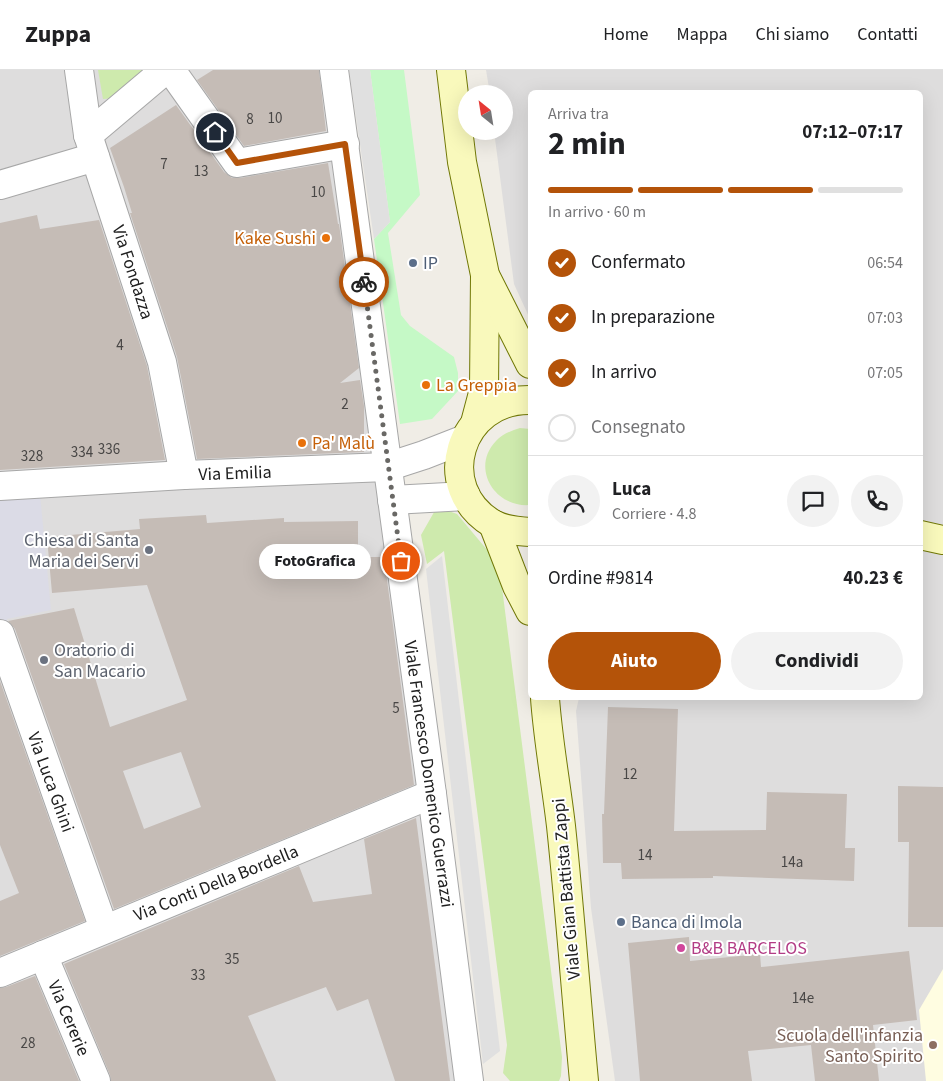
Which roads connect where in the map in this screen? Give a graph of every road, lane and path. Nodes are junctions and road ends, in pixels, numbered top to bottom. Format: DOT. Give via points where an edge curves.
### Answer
graph roads {
  1 [pos="79,70"];
  2 [pos="165,70"];
  3 [pos="171,70"];
  4 [pos="334,70"];
  5 [pos="451,70"];
  6 [pos="345,144"];
  7 [pos="92,146"];
  8 [pos="0,185"];
  9 [pos="485,275"];
  10 [pos="528,360"];
  11 [pos="528,400"];
  12 [pos="470,431"];
  13 [pos="387,467"];
  14 [pos="184,475"];
  15 [pos="0,486"];
  16 [pos="466,496"];
  17 [pos="392,500"];
  18 [pos="493,524"];
  19 [pos="528,532"];
  20 [pos="923,536"];
  21 [pos="943,540"];
  22 [pos="528,607"];
  23 [pos="0,634"];
  24 [pos="545,700"];
  25 [pos="432,794"];
  26 [pos="104,929"];
  27 [pos="43,955"];
  28 [pos="0,973"];
  29 [pos="96,1081"];
  30 [pos="469,1081"];
  31 [pos="584,1081"];
  1 -- 7 [label="street, Via Fondazza"];
  2 -- 7 [label="street"];
  3 -- 6 [label="street" via="237,163"];
  4 -- 6 [label="street, Viale Francesco Domenico Guerrazzi"];
  5 -- 9 [label="street" via="462,162"];
  6 -- 13 [label="street, Viale Francesco Domenico Guerrazzi"];
  7 -- 8 [label="street"];
  7 -- 14 [label="street, Via Fondazza" via="162,362"];
  9 -- 10 [label="street"];
  9 -- 12 [label="street" via="484,389"];
  11 -- 12 [label="street" via="506,403 489,411"];
  12 -- 13 [label="street, Via Emilia"];
  12 -- 16 [label="street" via="460,458 460,477"];
  13 -- 14 [label="street, Via Emilia"];
  13 -- 17 [label="street, Viale Francesco Domenico Guerrazzi"];
  14 -- 15 [label="street, Via Emilia"];
  16 -- 17 [label="street"];
  16 -- 18 [label="street"];
  17 -- 25 [label="street, Viale Francesco Domenico Guerrazzi"];
  18 -- 19 [label="street" via="512,531"];
  18 -- 22 [label="street"];
  20 -- 21 [label="street"];
  23 -- 26 [label="street, Via Luca Ghini"];
  24 -- 31 [label="street, Viale Gian Battista Zappi" via="561,829"];
  25 -- 26 [label="street, Via Conti Della Bordella"];
  25 -- 30 [label="street, Viale Francesco Domenico Guerrazzi"];
  26 -- 27 [label="street, Via Conti Della Bordella"];
  27 -- 28 [label="street, Via Conti Della Bordella"];
  27 -- 29 [label="street, Via Cererie"];
}
